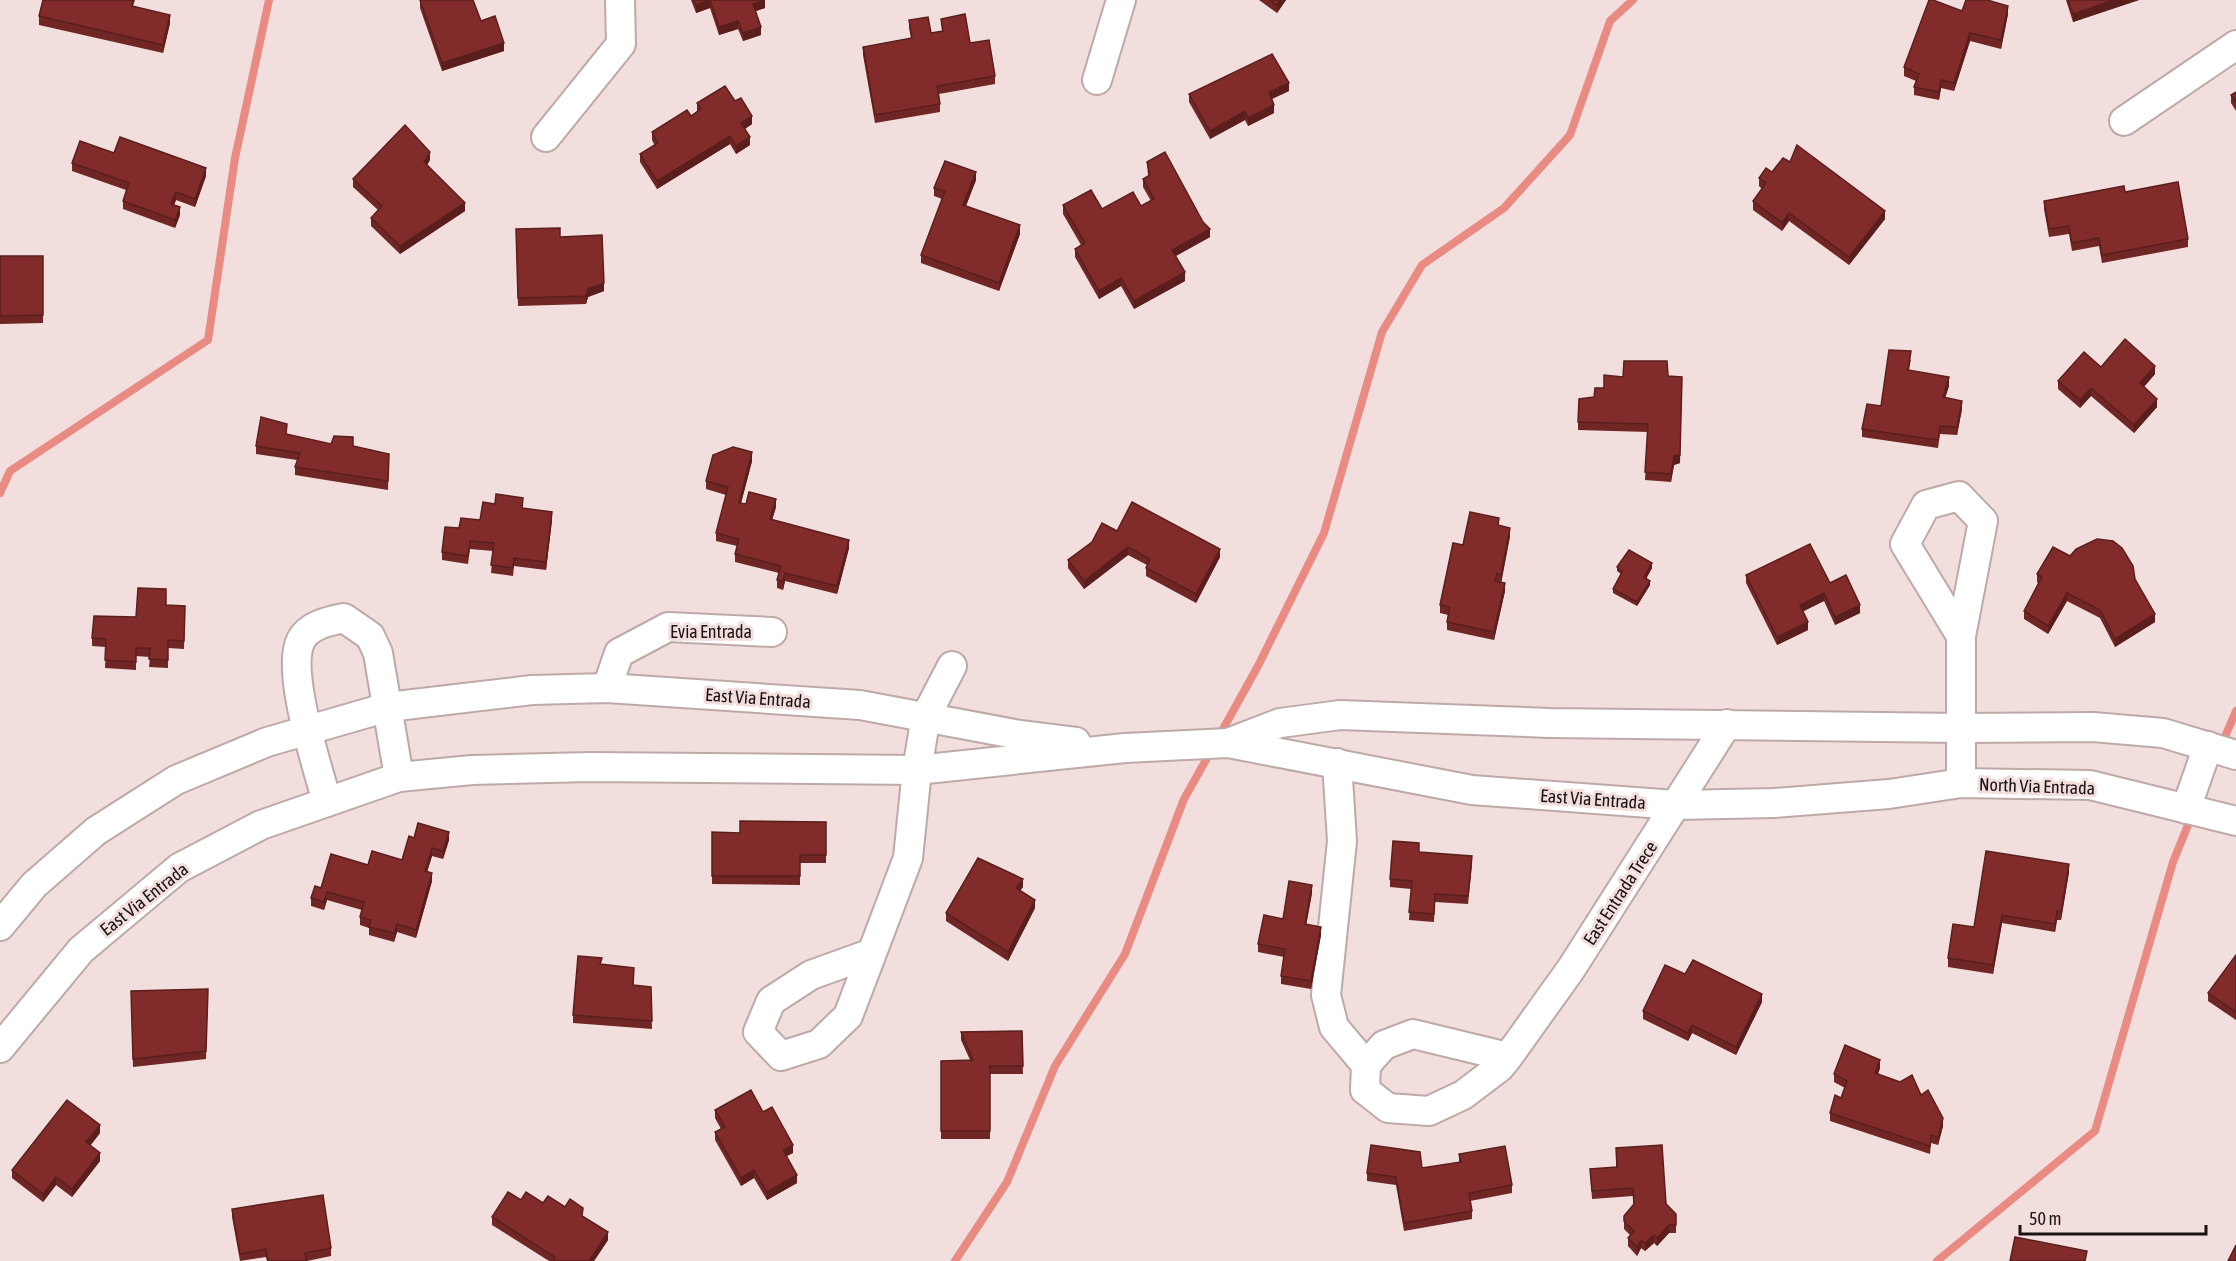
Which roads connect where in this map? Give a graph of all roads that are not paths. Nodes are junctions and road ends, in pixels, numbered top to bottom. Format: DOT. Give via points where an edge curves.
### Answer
graph roads {
  1 [pos="620,0"];
  2 [pos="1121,0"];
  3 [pos="2236,45"];
  4 [pos="1097,80"];
  5 [pos="2124,121"];
  6 [pos="546,137"];
  7 [pos="772,632"];
  8 [pos="1961,636"];
  9 [pos="952,666"];
  10 [pos="608,688"];
  11 [pos="388,708"];
  12 [pos="926,716"];
  13 [pos="1727,724"];
  14 [pos="1962,728"];
  15 [pos="308,730"];
  16 [pos="1228,743"];
  17 [pos="2208,746"];
  18 [pos="1125,748"];
  19 [pos="2236,755"];
  20 [pos="1337,763"];
  21 [pos="917,770"];
  22 [pos="399,777"];
  23 [pos="1961,783"];
  24 [pos="327,802"];
  25 [pos="1676,805"];
  26 [pos="2186,808"];
  27 [pos="2236,821"];
  28 [pos="0,926"];
  29 [pos="872,953"];
  30 [pos="0,1048"];
  31 [pos="1508,1057"];
  32 [pos="1366,1065"];
  1 -- 6 [label="street" via="621,44"];
  2 -- 4 [label="street"];
  3 -- 5 [label="street"];
  7 -- 10 [label="street, Evia Entrada" via="668,627 619,653"];
  8 -- 14 [label="street, North Via Entrada"];
  9 -- 12 [label="street"];
  10 -- 11 [label="street, East Via Entrada" via="532,690"];
  10 -- 12 [label="street, East Via Entrada" via="860,705"];
  11 -- 15 [label="street, East Via Entrada"];
  11 -- 15 [label="street" via="378,653 370,636 344,618 324,622 301,640 296,662"];
  11 -- 22 [label="street"];
  12 -- 18 [label="street, East Via Entrada" via="1020,735"];
  12 -- 21 [label="street"];
  13 -- 14 [label="street, East Via Entrada"];
  13 -- 16 [label="street, East Via Entrada" via="1550,723 1340,715 1280,723"];
  13 -- 25 [label="street, East Entrada Trece"];
  14 -- 17 [label="street" via="2093,727 2163,733"];
  14 -- 23 [label="street, North Via Entrada"];
  15 -- 24 [label="street"];
  15 -- 28 [label="street, East Via Entrada" via="267,742 176,780 96,831 34,885"];
  16 -- 18 [label="street, East Via Entrada"];
  16 -- 20 [label="street, East Via Entrada"];
  17 -- 19 [label="street"];
  17 -- 26 [label="street"];
  18 -- 21 [label="street, East Via Entrada"];
  20 -- 25 [label="street, East Via Entrada" via="1472,790"];
  20 -- 32 [label="street" via="1342,841 1326,994 1334,1028"];
  21 -- 22 [label="street, East Via Entrada" via="590,766"];
  21 -- 29 [label="street" via="908,858"];
  22 -- 24 [label="street, East Via Entrada"];
  23 -- 25 [label="street, East Via Entrada" via="1889,795"];
  23 -- 26 [label="street, North Via Entrada" via="2090,785"];
  24 -- 30 [label="street, East Via Entrada" via="261,825 179,868 81,950"];
  25 -- 31 [label="street, East Entrada Trece" via="1572,969"];
  26 -- 27 [label="street, North Via Entrada"];
  31 -- 32 [label="street" via="1413,1034 1384,1045"];
  31 -- 32 [label="street, East Entrada Trece" via="1463,1095 1429,1111 1388,1108 1365,1090"];
}
